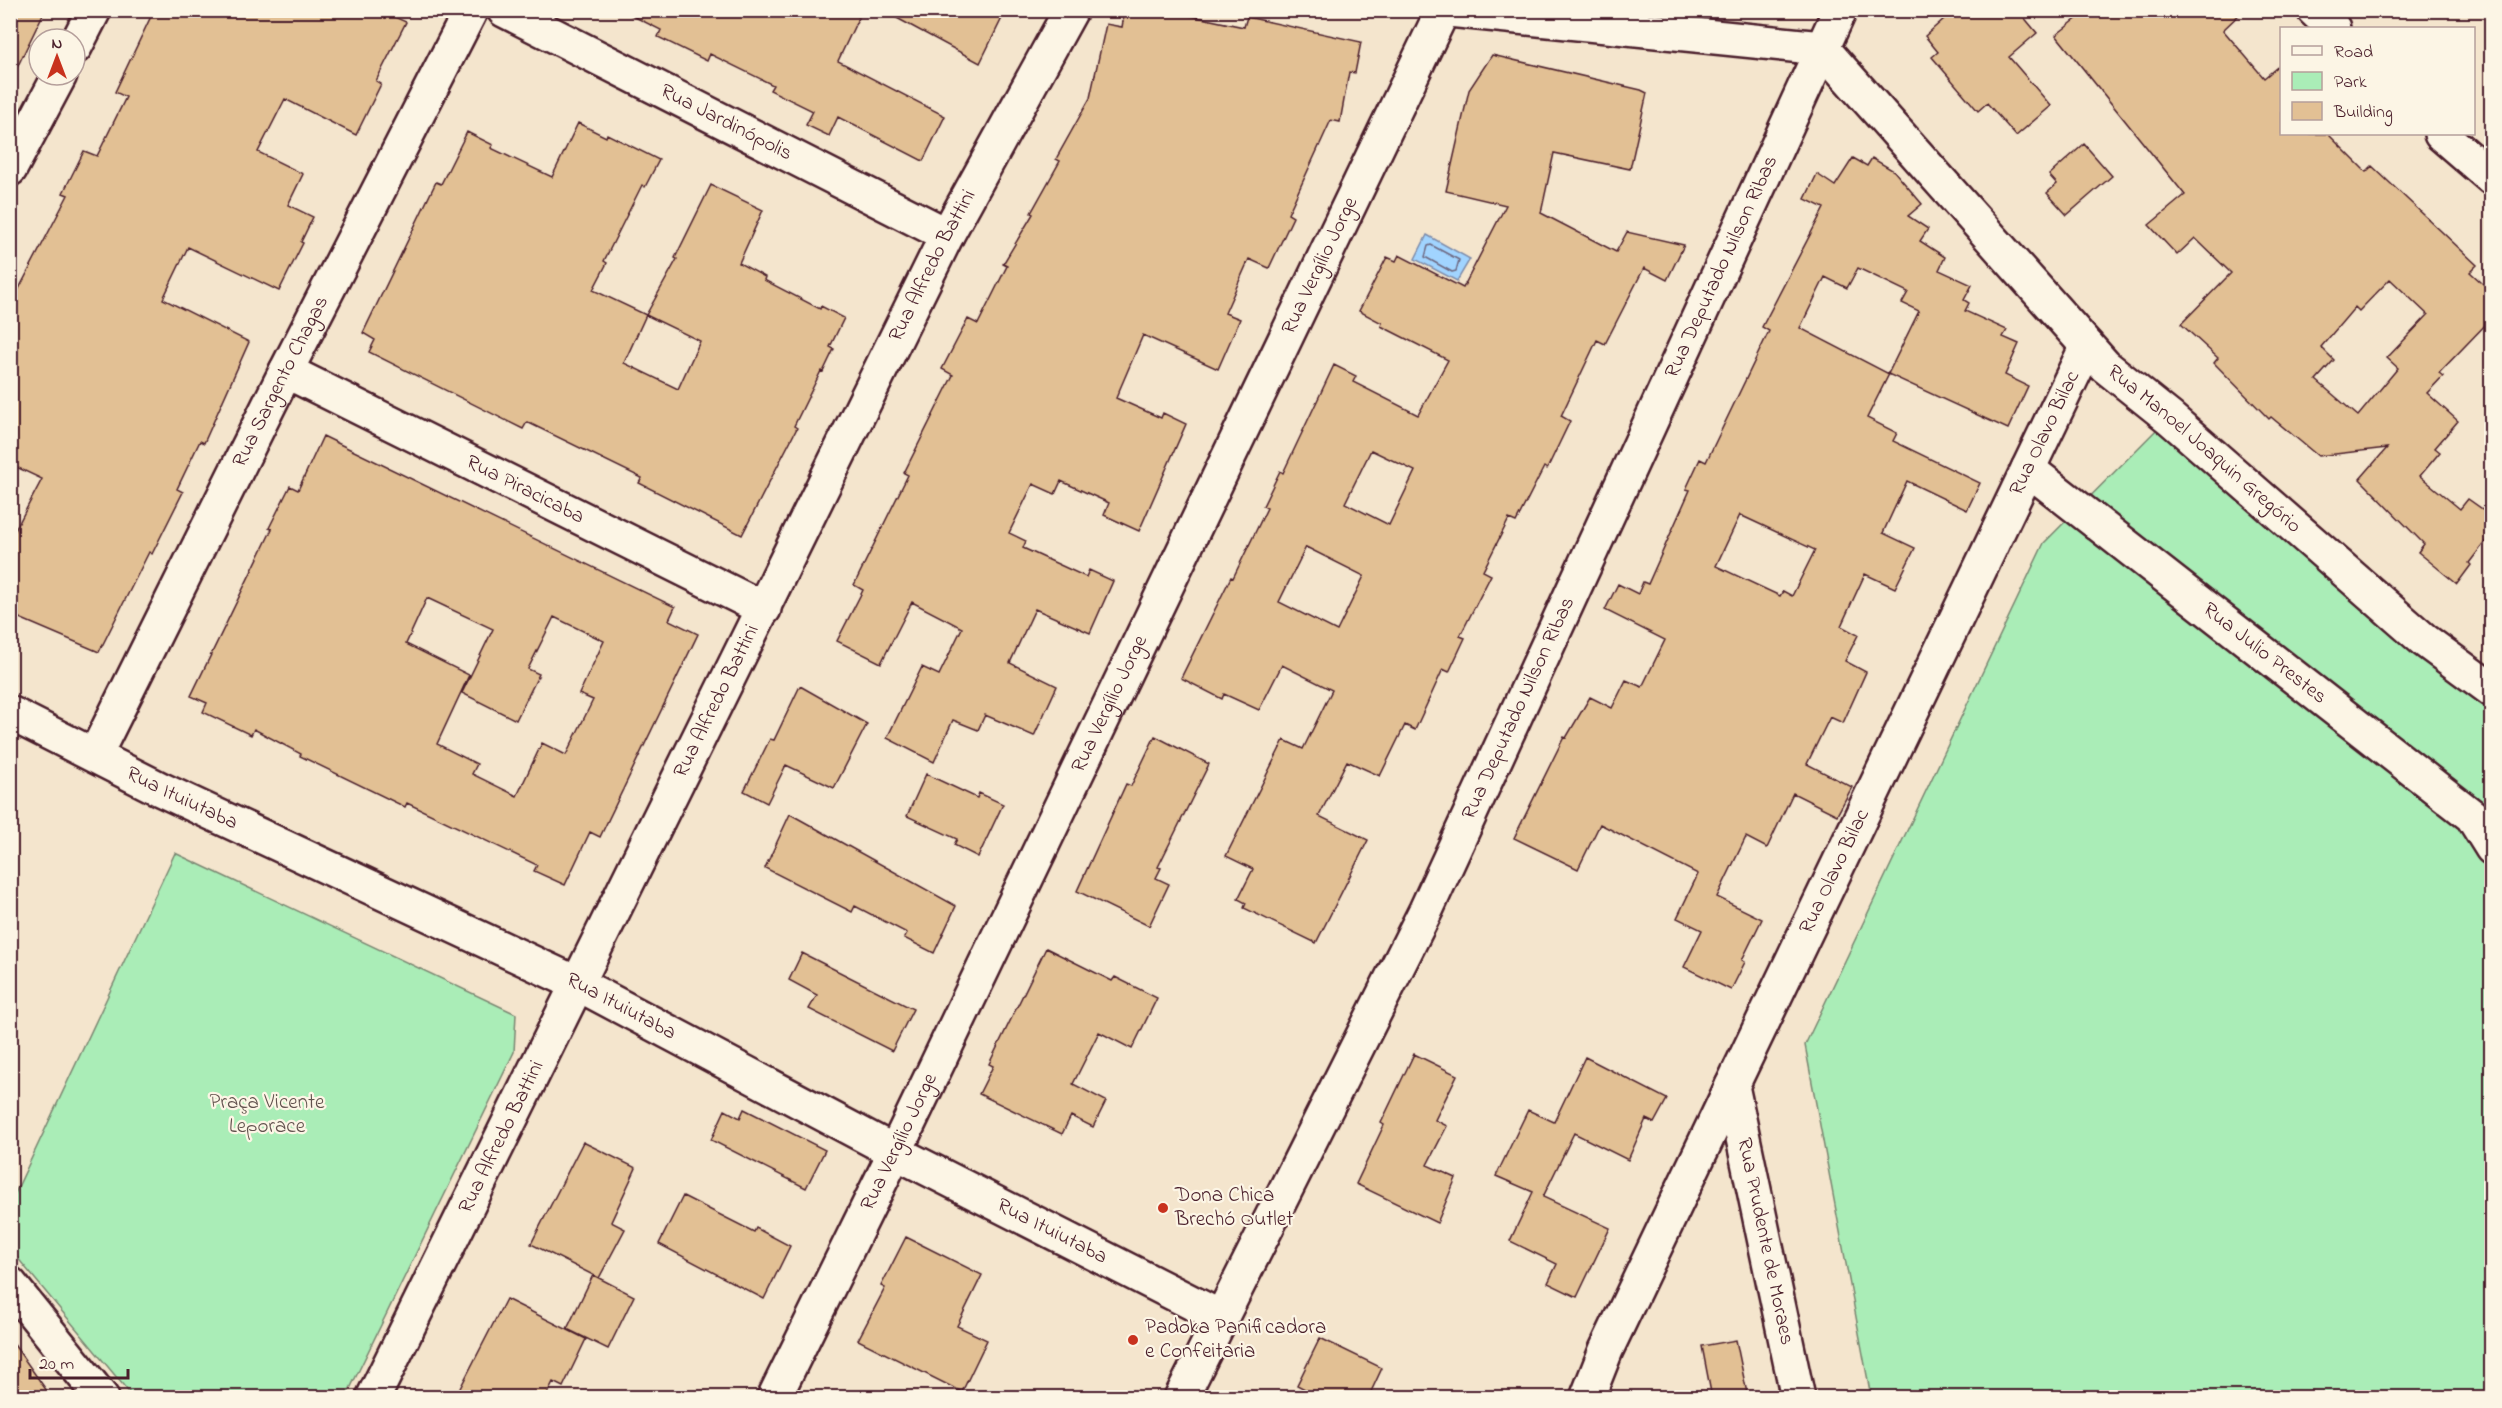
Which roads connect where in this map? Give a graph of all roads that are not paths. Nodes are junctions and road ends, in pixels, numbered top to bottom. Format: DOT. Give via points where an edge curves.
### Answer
graph roads {
  1 [pos="94,10"];
  2 [pos="471,10"];
  3 [pos="504,10"];
  4 [pos="1071,10"];
  5 [pos="1443,10"];
  6 [pos="1449,10"];
  7 [pos="1840,10"];
  8 [pos="2314,10"];
  9 [pos="1618,19"];
  10 [pos="85,27"];
  11 [pos="2332,27"];
  12 [pos="1822,48"];
  13 [pos="54,87"];
  14 [pos="2442,135"];
  15 [pos="10,169"];
  16 [pos="2492,178"];
  17 [pos="947,236"];
  18 [pos="2087,346"];
  19 [pos="286,371"];
  20 [pos="2028,469"];
  21 [pos="764,609"];
  22 [pos="2492,690"];
  23 [pos="10,713"];
  24 [pos="95,755"];
  25 [pos="2492,848"];
  26 [pos="578,984"];
  27 [pos="1732,1086"];
  28 [pos="895,1152"];
  29 [pos="10,1284"];
  30 [pos="1222,1318"];
  31 [pos="102,1398"];
  32 [pos="373,1398"];
  33 [pos="774,1398"];
  34 [pos="1181,1398"];
  35 [pos="1587,1398"];
  36 [pos="1798,1398"];
  1 -- 10 [label="street"];
  2 -- 19 [label="street, Rua Sargento Chagas"];
  3 -- 17 [label="street, Rua Jardinópolis"];
  4 -- 17 [label="street, Rua Alfredo Battini"];
  5 -- 28 [label="street, Rua Vergílio Jorge"];
  6 -- 9 [label="street"];
  7 -- 12 [label="street, Rua Deputado Nilson Ribas"];
  8 -- 11 [label="street"];
  9 -- 12 [label="street"];
  12 -- 18 [label="street, Rua Manoel Joaquin Gregório"];
  12 -- 30 [label="street, Rua Deputado Nilson Ribas" via="1426,910"];
  13 -- 15 [label="street"];
  14 -- 16 [label="street"];
  17 -- 21 [label="street, Rua Alfredo Battini"];
  18 -- 20 [label="street, Rua Olavo Bilac"];
  18 -- 22 [label="street, Rua Manoel Joaquin Gregório" via="2105,366 2424,640"];
  19 -- 21 [label="street, Rua Piracicaba"];
  19 -- 24 [label="street, Rua Sargento Chagas"];
  20 -- 25 [label="street, Rua Julio Prestes" via="2472,816"];
  20 -- 27 [label="street, Rua Olavo Bilac"];
  21 -- 26 [label="street, Rua Alfredo Battini"];
  23 -- 24 [label="street, Rua Ituiutaba"];
  24 -- 26 [label="street, Rua Ituiutaba"];
  26 -- 28 [label="street, Rua Ituiutaba"];
  26 -- 32 [label="street, Rua Alfredo Battini"];
  27 -- 35 [label="street, Rua Olavo Bilac" via="1611,1339"];
  27 -- 36 [label="street, Rua Prudente de Moraes"];
  28 -- 30 [label="street, Rua Ituiutaba"];
  28 -- 33 [label="street, Rua Vergílio Jorge"];
  29 -- 31 [label="street"];
  30 -- 34 [label="street, Rua Deputado Nilson Ribas"];
}
